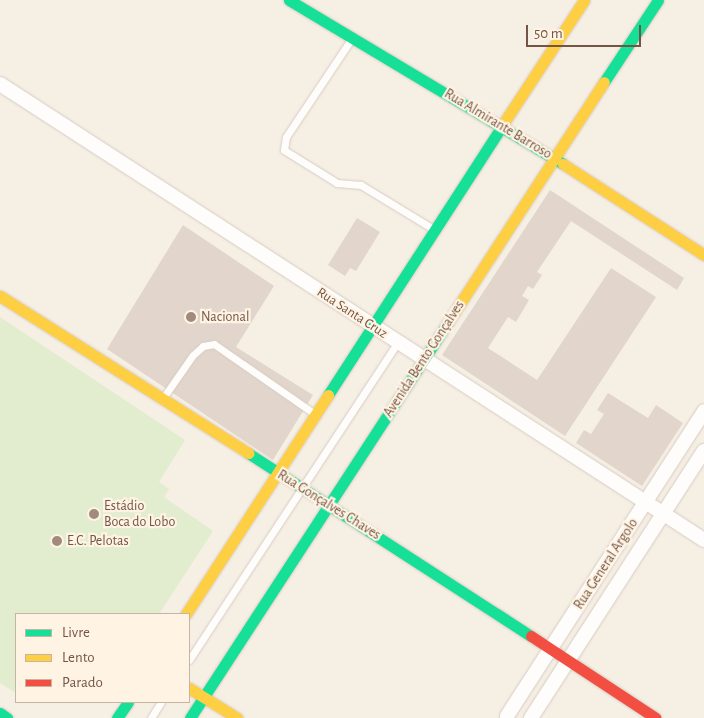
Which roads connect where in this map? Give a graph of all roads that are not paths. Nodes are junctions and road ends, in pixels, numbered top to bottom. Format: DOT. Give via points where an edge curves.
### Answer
graph roads {
  1 [pos="289,0"];
  2 [pos="584,0"];
  3 [pos="658,0"];
  4 [pos="352,37"];
  5 [pos="0,84"];
  6 [pos="504,126"];
  7 [pos="554,158"];
  8 [pos="436,230"];
  9 [pos="704,255"];
  10 [pos="0,296"];
  11 [pos="373,326"];
  12 [pos="398,343"];
  13 [pos="424,360"];
  14 [pos="162,399"];
  15 [pos="704,411"];
  16 [pos="317,415"];
  17 [pos="704,451"];
  18 [pos="280,474"];
  19 [pos="304,488"];
  20 [pos="646,502"];
  21 [pos="328,504"];
  22 [pos="665,513"];
  23 [pos="704,540"];
  24 [pos="187,613"];
  25 [pos="551,648"];
  26 [pos="190,659"];
  27 [pos="569,660"];
  28 [pos="190,689"];
  29 [pos="204,697"];
  30 [pos="127,703"];
  31 [pos="160,703"];
  32 [pos="0,713"];
  33 [pos="507,716"];
  34 [pos="7,718"];
  35 [pos="118,718"];
  36 [pos="151,718"];
  37 [pos="190,718"];
  38 [pos="237,718"];
  39 [pos="531,718"];
  40 [pos="656,718"];
  1 -- 4 [label="main road, Rua Almirante Barroso"];
  2 -- 6 [label="main road"];
  3 -- 7 [label="main road, Avenida Bento Gonçalves"];
  4 -- 6 [label="main road, Rua Almirante Barroso"];
  4 -- 8 [label="lane" via="286,136 284,150 337,183 361,185"];
  5 -- 11 [label="street, Rua Santa Cruz"];
  6 -- 7 [label="main road, Rua Almirante Barroso"];
  6 -- 8 [label="main road"];
  7 -- 9 [label="main road, Rua Almirante Barroso"];
  7 -- 13 [label="main road, Avenida Bento Gonçalves"];
  8 -- 11 [label="main road"];
  10 -- 14 [label="main road, Rua Gonçalves Chaves"];
  11 -- 12 [label="street, Rua Santa Cruz"];
  11 -- 16 [label="main road"];
  12 -- 13 [label="street, Rua Santa Cruz"];
  12 -- 19 [label="lane"];
  13 -- 20 [label="street, Rua Santa Cruz"];
  13 -- 21 [label="main road, Avenida Bento Gonçalves"];
  14 -- 16 [label="lane" via="193,354 203,346 214,344"];
  14 -- 18 [label="main road, Rua Gonçalves Chaves"];
  15 -- 20 [label="street, Rua General Argolo"];
  16 -- 18 [label="main road"];
  17 -- 22 [label="street, Rua General Argolo"];
  18 -- 19 [label="main road, Rua Gonçalves Chaves"];
  18 -- 24 [label="main road"];
  19 -- 21 [label="main road, Rua Gonçalves Chaves"];
  19 -- 26 [label="lane"];
  20 -- 22 [label="street, Rua Santa Cruz"];
  20 -- 25 [label="street, Rua General Argolo"];
  21 -- 25 [label="main road, Rua Gonçalves Chaves"];
  21 -- 29 [label="main road, Avenida Bento Gonçalves"];
  22 -- 23 [label="street, Rua Santa Cruz"];
  22 -- 27 [label="street, Rua General Argolo"];
  25 -- 27 [label="main road, Rua Gonçalves Chaves"];
  25 -- 33 [label="street, Rua General Argolo"];
  27 -- 39 [label="street, Rua General Argolo"];
  27 -- 40 [label="main road, Rua Gonçalves Chaves"];
  28 -- 29 [label="main road"];
  29 -- 37 [label="main road, Avenida Bento Gonçalves"];
  29 -- 38 [label="main road"];
  30 -- 35 [label="main road"];
  31 -- 36 [label="lane"];
  32 -- 34 [label="main road"];
}
